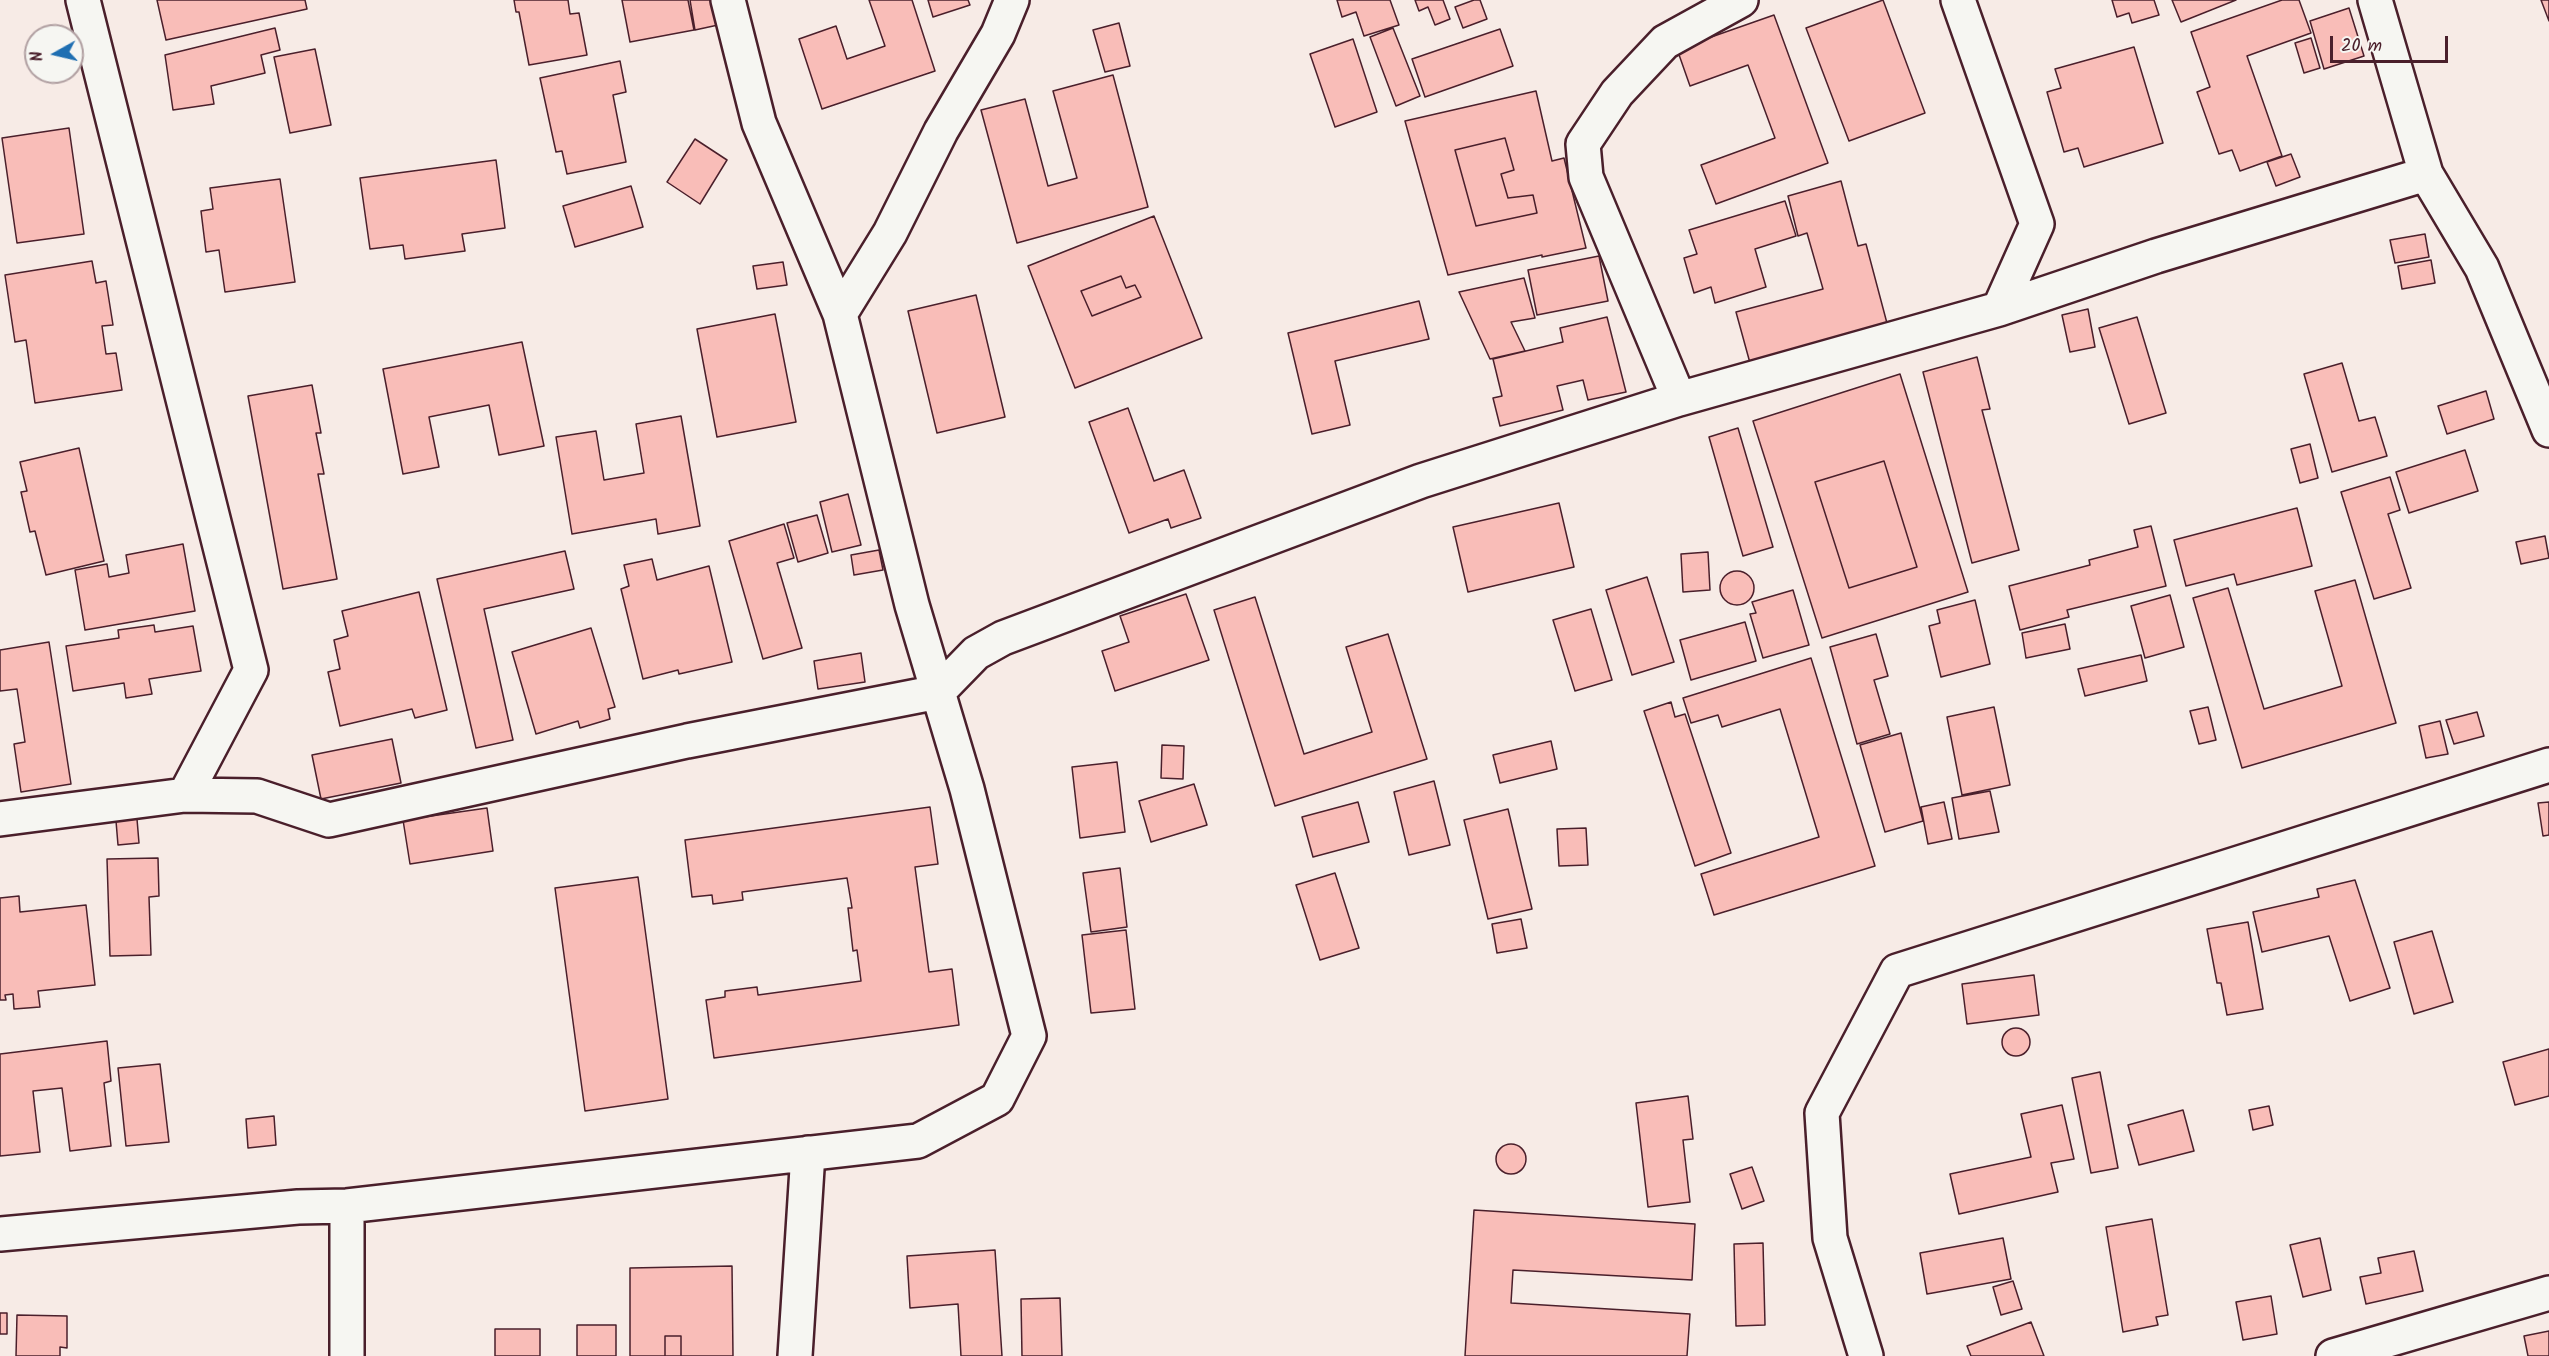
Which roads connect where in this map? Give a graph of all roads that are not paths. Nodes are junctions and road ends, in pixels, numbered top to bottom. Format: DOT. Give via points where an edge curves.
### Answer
graph roads {
  1 [pos="83,0"];
  2 [pos="728,0"];
  3 [pos="1012,0"];
  4 [pos="1741,0"];
  5 [pos="1958,0"];
  6 [pos="2375,0"];
  7 [pos="2426,174"];
  8 [pos="1999,309"];
  9 [pos="840,314"];
  10 [pos="1679,399"];
  11 [pos="2549,430"];
  12 [pos="938,692"];
  13 [pos="2549,765"];
  14 [pos="185,795"];
  15 [pos="0,819"];
  16 [pos="808,1154"];
  17 [pos="347,1206"];
  18 [pos="0,1234"];
  19 [pos="2549,1293"];
  20 [pos="2403,1346"];
  21 [pos="347,1356"];
  22 [pos="795,1356"];
  23 [pos="1866,1356"];
  24 [pos="2334,1356"];
  1 -- 14 [label="street" via="250,670"];
  2 -- 9 [label="street" via="759,123"];
  3 -- 9 [label="street" via="999,34 941,131 890,233"];
  4 -- 10 [label="street" via="1665,42 1617,93 1584,144 1586,177"];
  5 -- 8 [label="street" via="2037,224"];
  6 -- 7 [label="street"];
  7 -- 8 [label="street" via="2156,256"];
  7 -- 11 [label="street" via="2482,268"];
  8 -- 10 [label="street"];
  9 -- 12 [label="street" via="912,605"];
  10 -- 12 [label="street" via="1422,481 1003,638 976,653"];
  12 -- 14 [label="street" via="687,741 329,820 257,796"];
  12 -- 16 [label="street" via="1029,1036 998,1099 918,1141"];
  13 -- 23 [label="street" via="1897,971 1822,1113 1830,1238"];
  14 -- 15 [label="street"];
  16 -- 17 [label="street"];
  16 -- 22 [label="street"];
  17 -- 18 [label="street"];
  17 -- 21 [label="street"];
  19 -- 20 [label="street"];
  20 -- 24 [label="street"];
}
